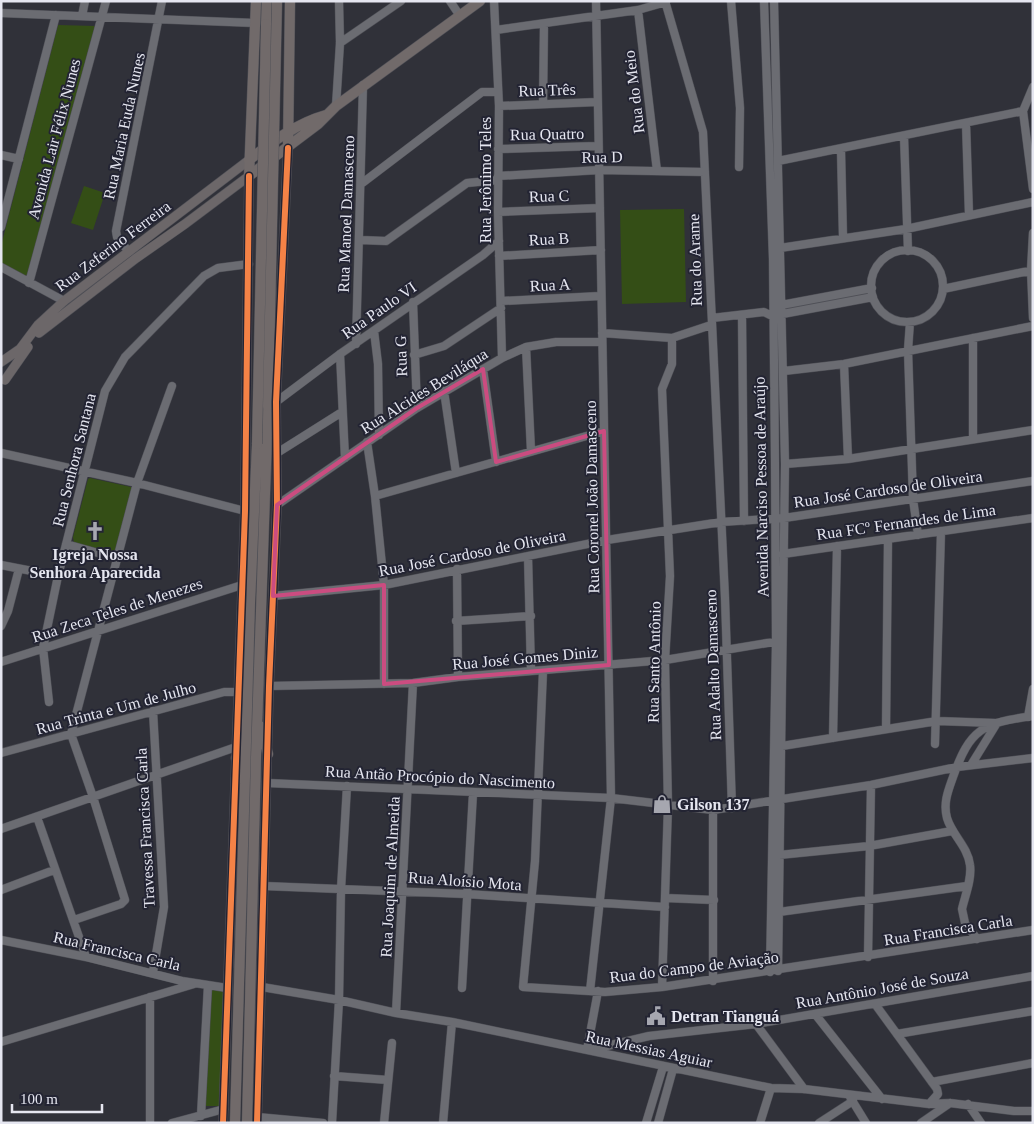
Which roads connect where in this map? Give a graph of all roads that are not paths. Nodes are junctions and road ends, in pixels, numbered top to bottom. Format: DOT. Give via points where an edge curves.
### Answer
graph roads {
  1 [pos="85,1"];
  2 [pos="106,1"];
  3 [pos="162,1"];
  4 [pos="256,1"];
  5 [pos="267,1"];
  6 [pos="277,1"];
  7 [pos="290,1"];
  8 [pos="339,1"];
  9 [pos="401,1"];
  10 [pos="450,1"];
  11 [pos="480,1"];
  12 [pos="494,1"];
  13 [pos="596,1"];
  14 [pos="731,1"];
  15 [pos="764,1"];
  16 [pos="774,1"];
  17 [pos="666,2"];
  18 [pos="638,10"];
  19 [pos="1,13"];
  20 [pos="56,14"];
  21 [pos="82,16"];
  22 [pos="460,16"];
  23 [pos="595,16"];
  24 [pos="102,17"];
  25 [pos="160,19"];
  26 [pos="255,23"];
  27 [pos="544,24"];
  28 [pos="496,30"];
  29 [pos="340,43"];
  30 [pos="363,85"];
  31 [pos="1033,87"];
  32 [pos="498,92"];
  33 [pos="597,102"];
  34 [pos="543,104"];
  35 [pos="336,106"];
  36 [pos="499,106"];
  37 [pos="1023,111"];
  38 [pos="326,115"];
  39 [pos="966,123"];
  40 [pos="289,132"];
  41 [pos="904,136"];
  42 [pos="597,146"];
  43 [pos="288,148"];
  44 [pos="498,149"];
  45 [pos="841,150"];
  46 [pos="1030,150"];
  47 [pos="1,154"];
  48 [pos="19,160"];
  49 [pos="250,160"];
  50 [pos="778,161"];
  51 [pos="739,167"];
  52 [pos="598,170"];
  53 [pos="657,171"];
  54 [pos="706,172"];
  55 [pos="249,176"];
  56 [pos="498,178"];
  57 [pos="361,184"];
  58 [pos="1033,188"];
  59 [pos="1033,202"];
  60 [pos="600,208"];
  61 [pos="498,212"];
  62 [pos="178,216"];
  63 [pos="969,216"];
  64 [pos="185,224"];
  65 [pos="1,227"];
  66 [pos="906,229"];
  67 [pos="1033,233"];
  68 [pos="843,238"];
  69 [pos="360,240"];
  70 [pos="498,242"];
  71 [pos="780,248"];
  72 [pos="601,250"];
  73 [pos="908,251"];
  74 [pos="129,252"];
  75 [pos="499,256"];
  76 [pos="249,264"];
  77 [pos="1,267"];
  78 [pos="1032,270"];
  79 [pos="29,283"];
  80 [pos="872,288"];
  81 [pos="943,289"];
  82 [pos="600,296"];
  83 [pos="873,297"];
  84 [pos="64,301"];
  85 [pos="413,302"];
  86 [pos="501,305"];
  87 [pos="782,306"];
  88 [pos="772,307"];
  89 [pos="764,312"];
  90 [pos="782,314"];
  91 [pos="742,315"];
  92 [pos="772,316"];
  93 [pos="1033,318"];
  94 [pos="711,322"];
  95 [pos="910,322"];
  96 [pos="1033,326"];
  97 [pos="374,331"];
  98 [pos="602,333"];
  99 [pos="672,338"];
  100 [pos="973,338"];
  101 [pos="602,342"];
  102 [pos="356,344"];
  103 [pos="526,347"];
  104 [pos="908,350"];
  105 [pos="340,354"];
  106 [pos="414,355"];
  107 [pos="502,358"];
  108 [pos="1,362"];
  109 [pos="844,364"];
  110 [pos="1,366"];
  111 [pos="483,369"];
  112 [pos="784,371"];
  113 [pos="3,384"];
  114 [pos="172,386"];
  115 [pos="444,392"];
  116 [pos="272,404"];
  117 [pos="417,408"];
  118 [pos="342,412"];
  119 [pos="1033,430"];
  120 [pos="604,431"];
  121 [pos="379,435"];
  122 [pos="974,439"];
  123 [pos="367,442"];
  124 [pos="912,448"];
  125 [pos="531,451"];
  126 [pos="1,453"];
  127 [pos="277,453"];
  128 [pos="345,458"];
  129 [pos="848,459"];
  130 [pos="496,462"];
  131 [pos="785,464"];
  132 [pos="85,472"];
  133 [pos="456,473"];
  134 [pos="1033,482"];
  135 [pos="138,483"];
  136 [pos="375,496"];
  137 [pos="913,499"];
  138 [pos="277,504"];
  139 [pos="245,511"];
  140 [pos="780,518"];
  141 [pos="1033,518"];
  142 [pos="744,520"];
  143 [pos="721,522"];
  144 [pos="668,531"];
  145 [pos="941,531"];
  146 [pos="918,534"];
  147 [pos="888,539"];
  148 [pos="607,540"];
  149 [pos="66,544"];
  150 [pos="837,546"];
  151 [pos="783,554"];
  152 [pos="528,556"];
  153 [pos="116,558"];
  154 [pos="1,565"];
  155 [pos="19,569"];
  156 [pos="456,569"];
  157 [pos="58,576"];
  158 [pos="242,585"];
  159 [pos="384,585"];
  160 [pos="273,596"];
  161 [pos="531,616"];
  162 [pos="456,621"];
  163 [pos="1,626"];
  164 [pos="99,629"];
  165 [pos="779,641"];
  166 [pos="43,648"];
  167 [pos="726,652"];
  168 [pos="665,660"];
  169 [pos="1,662"];
  170 [pos="609,665"];
  171 [pos="531,671"];
  172 [pos="543,671"];
  173 [pos="458,677"];
  174 [pos="413,683"];
  175 [pos="384,684"];
  176 [pos="269,686"];
  177 [pos="1033,689"];
  178 [pos="238,692"];
  179 [pos="49,702"];
  180 [pos="153,711"];
  181 [pos="1030,716"];
  182 [pos="257,717"];
  183 [pos="937,721"];
  184 [pos="997,723"];
  185 [pos="886,729"];
  186 [pos="71,734"];
  187 [pos="833,738"];
  188 [pos="935,744"];
  189 [pos="782,746"];
  190 [pos="1,753"];
  191 [pos="236,753"];
  192 [pos="268,754"];
  193 [pos="1033,758"];
  194 [pos="971,765"];
  195 [pos="956,767"];
  196 [pos="158,773"];
  197 [pos="267,783"];
  198 [pos="870,785"];
  199 [pos="347,786"];
  200 [pos="409,789"];
  201 [pos="244,793"];
  202 [pos="473,793"];
  203 [pos="538,795"];
  204 [pos="93,797"];
  205 [pos="611,798"];
  206 [pos="777,800"];
  207 [pos="668,806"];
  208 [pos="732,808"];
  209 [pos="713,810"];
  210 [pos="37,817"];
  211 [pos="1,829"];
  212 [pos="952,831"];
  213 [pos="869,846"];
  214 [pos="779,855"];
  215 [pos="54,870"];
  216 [pos="264,886"];
  217 [pos="967,886"];
  218 [pos="341,889"];
  219 [pos="1,890"];
  220 [pos="403,890"];
  221 [pos="466,894"];
  222 [pos="665,898"];
  223 [pos="531,899"];
  224 [pos="714,900"];
  225 [pos="869,901"];
  226 [pos="600,902"];
  227 [pos="665,907"];
  228 [pos="779,912"];
  229 [pos="74,920"];
  230 [pos="1033,930"];
  231 [pos="977,939"];
  232 [pos="1,940"];
  233 [pos="86,957"];
  234 [pos="868,957"];
  235 [pos="153,972"];
  236 [pos="774,972"];
  237 [pos="1033,976"];
  238 [pos="713,981"];
  239 [pos="182,984"];
  240 [pos="208,985"];
  241 [pos="262,987"];
  242 [pos="662,987"];
  243 [pos="227,988"];
  244 [pos="462,988"];
  245 [pos="594,991"];
  246 [pos="150,996"];
  247 [pos="339,1000"];
  248 [pos="875,1004"];
  249 [pos="1033,1010"];
  250 [pos="396,1013"];
  251 [pos="815,1014"];
  252 [pos="452,1022"];
  253 [pos="756,1024"];
  254 [pos="897,1034"];
  255 [pos="1,1042"];
  256 [pos="392,1043"];
  257 [pos="588,1050"];
  258 [pos="1033,1063"];
  259 [pos="663,1067"];
  260 [pos="673,1069"];
  261 [pos="334,1076"];
  262 [pos="660,1077"];
  263 [pos="388,1080"];
  264 [pos="670,1080"];
  265 [pos="932,1082"];
  266 [pos="771,1088"];
  267 [pos="804,1089"];
  268 [pos="851,1098"];
  269 [pos="882,1099"];
  270 [pos="652,1102"];
  271 [pos="950,1103"];
  272 [pos="929,1104"];
  273 [pos="968,1104"];
  274 [pos="663,1105"];
  275 [pos="224,1109"];
  276 [pos="1033,1110"];
  277 [pos="201,1116"];
  278 [pos="257,1120"];
  279 [pos="150,1123"];
  280 [pos="172,1123"];
  281 [pos="223,1123"];
  282 [pos="235,1123"];
  283 [pos="247,1123"];
  284 [pos="323,1123"];
  285 [pos="332,1123"];
  286 [pos="384,1123"];
  287 [pos="444,1123"];
  288 [pos="646,1123"];
  289 [pos="658,1123"];
  290 [pos="760,1123"];
  291 [pos="819,1123"];
  292 [pos="866,1123"];
  293 [pos="921,1123"];
  294 [pos="981,1123"];
  1 -- 21 [label="street"];
  2 -- 24 [label="street, Avenida Lair Félix Nunes"];
  3 -- 25 [label="street, Rua Maria Euda Nunes"];
  4 -- 26 [label="highway"];
  5 -- 201 [label="highway, bridge" via="257,444"];
  6 -- 116 [label="highway, bridge"];
  7 -- 40 [label="highway"];
  8 -- 29 [label="street"];
  9 -- 29 [label="street"];
  10 -- 22 [label="street"];
  11 -- 22 [label="highway"];
  12 -- 28 [label="street, Rua Jerônimo Teles"];
  13 -- 23 [label="street, Rua Coronel João Damasceno"];
  14 -- 51 [label="street" via="740,108"];
  15 -- 88 [label="street, Avenida Narciso Pessoa de Araújo"];
  16 -- 50 [label="street, Avenida Narciso Pessoa de Araújo"];
  17 -- 18 [label="street"];
  17 -- 54 [label="street, Rua do Arame" via="703,132"];
  18 -- 23 [label="street"];
  18 -- 53 [label="street, Rua do Meio"];
  19 -- 20 [label="street"];
  20 -- 21 [label="street"];
  20 -- 48 [label="street"];
  21 -- 24 [label="street"];
  22 -- 30 [label="highway"];
  23 -- 27 [label="street"];
  23 -- 33 [label="street, Rua Coronel João Damasceno"];
  24 -- 25 [label="street"];
  24 -- 79 [label="street, Avenida Lair Félix Nunes"];
  25 -- 26 [label="street"];
  25 -- 74 [label="street, Rua Maria Euda Nunes" via="116,231"];
  26 -- 49 [label="highway"];
  27 -- 28 [label="street"];
  27 -- 34 [label="street"];
  28 -- 32 [label="street, Rua Jerônimo Teles"];
  29 -- 35 [label="street"];
  30 -- 35 [label="highway"];
  30 -- 57 [label="street, Rua Manoel Damasceno"];
  31 -- 37 [label="street"];
  32 -- 36 [label="street, Rua Jerônimo Teles"];
  32 -- 57 [label="street" via="482,92"];
  33 -- 34 [label="street, Rua Três"];
  33 -- 42 [label="street, Rua Coronel João Damasceno"];
  34 -- 36 [label="street, Rua Três"];
  35 -- 38 [label="highway"];
  36 -- 44 [label="street, Rua Jerônimo Teles"];
  37 -- 39 [label="street"];
  37 -- 46 [label="street"];
  38 -- 40 [label="highway" via="312,118"];
  38 -- 43 [label="highway"];
  39 -- 41 [label="street"];
  39 -- 63 [label="street"];
  40 -- 43 [label="highway"];
  40 -- 49 [label="highway"];
  41 -- 45 [label="street"];
  41 -- 66 [label="street"];
  42 -- 44 [label="street, Rua Quatro"];
  42 -- 52 [label="street, Rua Coronel João Damasceno"];
  43 -- 55 [label="highway"];
  43 -- 116 [label="main road"];
  44 -- 56 [label="street, Rua Jerônimo Teles"];
  45 -- 50 [label="street"];
  45 -- 68 [label="street"];
  46 -- 58 [label="street"];
  47 -- 48 [label="street"];
  48 -- 65 [label="street"];
  49 -- 55 [label="highway"];
  49 -- 62 [label="main road, Rua Zeferino Ferreira"];
  50 -- 71 [label="street, Avenida Narciso Pessoa de Araújo"];
  52 -- 53 [label="street, Rua D"];
  52 -- 56 [label="street, Rua D"];
  52 -- 60 [label="street, Rua Coronel João Damasceno"];
  53 -- 54 [label="street, Rua D"];
  54 -- 94 [label="street, Rua do Arame"];
  55 -- 64 [label="main road, Rua Zeferino Ferreira"];
  55 -- 76 [label="main road"];
  56 -- 61 [label="street, Rua Jerônimo Teles"];
  56 -- 69 [label="street, Rua D" via="467,184 386,241"];
  57 -- 69 [label="street, Rua Manoel Damasceno"];
  59 -- 63 [label="street"];
  60 -- 61 [label="street, Rua C"];
  60 -- 72 [label="street, Rua Coronel João Damasceno"];
  61 -- 70 [label="street, Rua Jerônimo Teles"];
  62 -- 64 [label="main road"];
  62 -- 74 [label="main road, Rua Zeferino Ferreira"];
  63 -- 66 [label="street"];
  64 -- 113 [label="main road, Rua Zeferino Ferreira" via="44,328"];
  66 -- 68 [label="street"];
  66 -- 73 [label="street"];
  67 -- 78 [label="street"];
  68 -- 71 [label="street"];
  69 -- 102 [label="street, Rua Manoel Damasceno"];
  70 -- 75 [label="street, Rua Jerônimo Teles"];
  70 -- 85 [label="street, Rua Paulo VI"];
  71 -- 87 [label="street, Avenida Narciso Pessoa de Araújo"];
  72 -- 75 [label="street, Rua B"];
  72 -- 82 [label="street, Rua Coronel João Damasceno"];
  73 -- 80 [label="street" via="893,253 884,259 873,276"];
  73 -- 81 [label="street" via="924,254 932,261 942,279"];
  74 -- 84 [label="main road, Rua Zeferino Ferreira"];
  75 -- 86 [label="street, Rua Jerônimo Teles"];
  76 -- 132 [label="street, Rua Senhora Santana" via="218,268 204,276 125,357 105,391"];
  76 -- 139 [label="main road"];
  77 -- 79 [label="street"];
  78 -- 81 [label="street"];
  78 -- 93 [label="street"];
  79 -- 84 [label="street"];
  80 -- 83 [label="street"];
  80 -- 87 [label="street"];
  81 -- 95 [label="street" via="941,299 929,314"];
  82 -- 86 [label="street, Rua A"];
  82 -- 98 [label="street, Rua Coronel João Damasceno"];
  83 -- 90 [label="street"];
  83 -- 95 [label="street" via="883,313"];
  84 -- 108 [label="main road, Rua Zeferino Ferreira" via="38,325 20,349"];
  85 -- 97 [label="street, Rua Paulo VI"];
  85 -- 106 [label="street, Rua G"];
  86 -- 106 [label="street" via="444,346"];
  86 -- 107 [label="street, Rua Jerônimo Teles"];
  87 -- 88 [label="street"];
  87 -- 90 [label="street, Avenida Narciso Pessoa de Araújo"];
  88 -- 89 [label="street"];
  88 -- 92 [label="street, Avenida Narciso Pessoa de Araújo"];
  89 -- 91 [label="street"];
  89 -- 92 [label="street"];
  90 -- 92 [label="street"];
  90 -- 112 [label="street, Avenida Narciso Pessoa de Araújo"];
  91 -- 94 [label="street"];
  91 -- 142 [label="street"];
  92 -- 140 [label="street, Avenida Narciso Pessoa de Araújo"];
  94 -- 99 [label="street"];
  94 -- 143 [label="street, Rua do Arame"];
  95 -- 104 [label="street"];
  96 -- 100 [label="street"];
  97 -- 102 [label="street, Rua Paulo VI"];
  97 -- 121 [label="street"];
  98 -- 99 [label="street"];
  98 -- 101 [label="street, Rua Coronel João Damasceno"];
  99 -- 144 [label="street, Rua Santo Antônio" via="672,364 662,389"];
  100 -- 104 [label="street"];
  100 -- 122 [label="street"];
  101 -- 103 [label="street, Rua Alcides Beviláqua" via="556,342"];
  101 -- 120 [label="street, Rua Coronel João Damasceno"];
  102 -- 105 [label="street, Rua Paulo VI"];
  103 -- 107 [label="street, Rua Alcides Beviláqua"];
  103 -- 125 [label="street"];
  104 -- 109 [label="street"];
  104 -- 124 [label="street"];
  105 -- 116 [label="street, Rua Paulo VI"];
  105 -- 118 [label="street"];
  106 -- 117 [label="street, Rua G"];
  107 -- 111 [label="street, Rua Alcides Beviláqua"];
  109 -- 112 [label="street"];
  109 -- 129 [label="street"];
  110 -- 113 [label="main road" via="6,373"];
  111 -- 115 [label="street, Rua Alcides Beviláqua"];
  111 -- 130 [label="street"];
  112 -- 131 [label="street, Avenida Narciso Pessoa de Araújo"];
  114 -- 135 [label="street"];
  115 -- 117 [label="street, Rua Alcides Beviláqua"];
  115 -- 133 [label="street"];
  116 -- 127 [label="main road"];
  116 -- 182 [label="highway"];
  117 -- 121 [label="street, Rua Alcides Beviláqua"];
  118 -- 127 [label="street"];
  118 -- 128 [label="street"];
  119 -- 122 [label="street"];
  120 -- 125 [label="street"];
  120 -- 148 [label="street, Rua Coronel João Damasceno"];
  121 -- 123 [label="street, Rua Alcides Beviláqua"];
  122 -- 124 [label="street"];
  123 -- 128 [label="street, Rua Alcides Beviláqua"];
  123 -- 136 [label="street"];
  124 -- 129 [label="street"];
  124 -- 137 [label="street"];
  125 -- 130 [label="street"];
  126 -- 132 [label="street"];
  127 -- 138 [label="main road"];
  128 -- 138 [label="street, Rua Alcides Beviláqua"];
  129 -- 131 [label="street"];
  130 -- 133 [label="street"];
  131 -- 140 [label="street, Avenida Narciso Pessoa de Araújo"];
  132 -- 135 [label="street"];
  132 -- 149 [label="street, Rua Senhora Santana"];
  133 -- 136 [label="street"];
  134 -- 137 [label="street, Rua José Cardoso de Oliveira"];
  135 -- 139 [label="street"];
  135 -- 153 [label="street"];
  136 -- 159 [label="street"];
  137 -- 140 [label="street, Rua José Cardoso de Oliveira"];
  137 -- 146 [label="street"];
  138 -- 160 [label="main road"];
  139 -- 158 [label="main road"];
  140 -- 142 [label="street, Rua José Cardoso de Oliveira"];
  140 -- 151 [label="street, Avenida Narciso Pessoa de Araújo"];
  140 -- 165 [label="street, Avenida Narciso Pessoa de Araújo"];
  141 -- 145 [label="street, Rua FCº Fernandes de Lima"];
  142 -- 143 [label="street, Rua José Cardoso de Oliveira"];
  143 -- 144 [label="street, Rua José Cardoso de Oliveira"];
  143 -- 167 [label="street, Rua Adalto Damasceno"];
  144 -- 148 [label="street, Rua José Cardoso de Oliveira"];
  144 -- 168 [label="street, Rua Santo Antônio" via="670,576"];
  145 -- 146 [label="street, Rua FCº Fernandes de Lima"];
  145 -- 183 [label="street"];
  146 -- 147 [label="street, Rua FCº Fernandes de Lima"];
  147 -- 150 [label="street, Rua FCº Fernandes de Lima"];
  147 -- 185 [label="street"];
  148 -- 152 [label="street, Rua José Cardoso de Oliveira"];
  148 -- 170 [label="street, Rua Coronel João Damasceno"];
  149 -- 153 [label="street"];
  149 -- 157 [label="street, Rua Senhora Santana"];
  150 -- 151 [label="street, Rua FCº Fernandes de Lima"];
  150 -- 187 [label="street"];
  151 -- 165 [label="street, Avenida Narciso Pessoa de Araújo"];
  152 -- 156 [label="street, Rua José Cardoso de Oliveira"];
  152 -- 161 [label="street"];
  153 -- 164 [label="street"];
  154 -- 155 [label="street"];
  155 -- 157 [label="street"];
  155 -- 163 [label="street"];
  156 -- 159 [label="street, Rua José Cardoso de Oliveira"];
  156 -- 162 [label="street"];
  157 -- 166 [label="street, Rua Senhora Santana"];
  158 -- 164 [label="street, Rua Zeca Teles de Menezes"];
  158 -- 178 [label="main road"];
  159 -- 160 [label="street, Rua José Cardoso de Oliveira"];
  159 -- 175 [label="street"];
  160 -- 176 [label="main road"];
  161 -- 162 [label="street"];
  161 -- 171 [label="street"];
  162 -- 173 [label="street"];
  164 -- 166 [label="street, Rua Zeca Teles de Menezes"];
  164 -- 186 [label="street"];
  165 -- 167 [label="street, Rua José Gomes Diniz"];
  165 -- 189 [label="street, Avenida Narciso Pessoa de Araújo" via="784,686"];
  165 -- 206 [label="street, Avenida Narciso Pessoa de Araújo"];
  166 -- 169 [label="street, Rua Zeca Teles de Menezes"];
  166 -- 179 [label="street, Rua Senhora Santana"];
  167 -- 168 [label="street, Rua José Gomes Diniz"];
  167 -- 208 [label="street, Rua Adalto Damasceno"];
  168 -- 170 [label="street, Rua José Gomes Diniz"];
  168 -- 207 [label="street, Rua Santo Antônio"];
  170 -- 172 [label="street, Rua José Gomes Diniz"];
  170 -- 205 [label="street, Rua Coronel João Damasceno"];
  171 -- 172 [label="street, Rua José Gomes Diniz"];
  171 -- 173 [label="street, Rua José Gomes Diniz"];
  172 -- 203 [label="street"];
  173 -- 174 [label="street, Rua José Gomes Diniz"];
  174 -- 175 [label="street, Rua José Gomes Diniz"];
  174 -- 200 [label="street, Rua Joaquim de Almeida"];
  175 -- 176 [label="street, Rua José Gomes Diniz"];
  176 -- 192 [label="main road"];
  177 -- 181 [label="street"];
  178 -- 180 [label="street, Rua Trinta e Um de Julho" via="224,692"];
  178 -- 191 [label="main road"];
  180 -- 186 [label="street, Rua Trinta e Um de Julho"];
  180 -- 196 [label="street, Travessa Francisca Carla"];
  181 -- 184 [label="street"];
  182 -- 192 [label="highway"];
  182 -- 283 [label="highway"];
  183 -- 184 [label="street"];
  183 -- 185 [label="street"];
  183 -- 188 [label="street"];
  184 -- 194 [label="street"];
  184 -- 195 [label="street" via="968,741"];
  185 -- 187 [label="street"];
  186 -- 190 [label="street, Rua Trinta e Um de Julho"];
  186 -- 204 [label="street"];
  187 -- 189 [label="street"];
  189 -- 206 [label="street, Avenida Narciso Pessoa de Araújo"];
  191 -- 196 [label="street"];
  191 -- 201 [label="highway"];
  191 -- 243 [label="main road"];
  192 -- 197 [label="main road"];
  193 -- 194 [label="street, Rua Antão Procópio do Nascimento"];
  194 -- 195 [label="street, Rua Antão Procópio do Nascimento"];
  195 -- 198 [label="street, Rua Antão Procópio do Nascimento"];
  195 -- 212 [label="street" via="945,804"];
  196 -- 204 [label="street"];
  196 -- 235 [label="street, Travessa Francisca Carla" via="164,907"];
  197 -- 199 [label="street, Rua Antão Procópio do Nascimento"];
  197 -- 216 [label="main road"];
  198 -- 206 [label="street, Rua Antão Procópio do Nascimento"];
  198 -- 213 [label="street"];
  199 -- 200 [label="street, Rua Antão Procópio do Nascimento"];
  199 -- 218 [label="street"];
  200 -- 202 [label="street, Rua Antão Procópio do Nascimento"];
  200 -- 220 [label="street, Rua Joaquim de Almeida"];
  201 -- 282 [label="highway"];
  202 -- 203 [label="street, Rua Antão Procópio do Nascimento"];
  202 -- 221 [label="street"];
  203 -- 205 [label="street, Rua Antão Procópio do Nascimento"];
  203 -- 223 [label="street"];
  204 -- 210 [label="street"];
  204 -- 229 [label="street" via="125,900"];
  205 -- 207 [label="street, Rua Antão Procópio do Nascimento"];
  205 -- 226 [label="street, Rua Coronel João Damasceno"];
  206 -- 208 [label="street, Rua Antão Procópio do Nascimento"];
  206 -- 214 [label="street, Avenida Narciso Pessoa de Araújo"];
  206 -- 236 [label="street, Avenida Narciso Pessoa de Araújo"];
  207 -- 209 [label="street, Rua Antão Procópio do Nascimento"];
  207 -- 222 [label="street, Rua Santo Antônio"];
  208 -- 209 [label="street, Rua Antão Procópio do Nascimento"];
  209 -- 224 [label="street"];
  210 -- 211 [label="street"];
  210 -- 215 [label="street"];
  212 -- 213 [label="street"];
  212 -- 217 [label="street" via="968,855 971,867"];
  213 -- 214 [label="street"];
  213 -- 225 [label="street"];
  214 -- 228 [label="street, Avenida Narciso Pessoa de Araújo"];
  215 -- 219 [label="street"];
  215 -- 229 [label="street"];
  216 -- 218 [label="street, Rua Aloísio Mota"];
  216 -- 241 [label="main road"];
  217 -- 225 [label="street"];
  217 -- 231 [label="street" via="963,916"];
  218 -- 220 [label="street, Rua Aloísio Mota"];
  218 -- 247 [label="street"];
  220 -- 221 [label="street, Rua Aloísio Mota"];
  220 -- 250 [label="street, Rua Joaquim de Almeida"];
  221 -- 223 [label="street, Rua Aloísio Mota"];
  221 -- 244 [label="street"];
  222 -- 224 [label="street"];
  222 -- 227 [label="street, Rua Santo Antônio"];
  223 -- 226 [label="street, Rua Aloísio Mota"];
  223 -- 245 [label="street, Rua do Campo de Aviação" via="523,987"];
  224 -- 238 [label="street"];
  225 -- 228 [label="street"];
  225 -- 234 [label="street"];
  226 -- 227 [label="street, Rua Aloísio Mota"];
  226 -- 245 [label="street, Rua Coronel João Damasceno"];
  227 -- 242 [label="street, Rua Santo Antônio"];
  228 -- 236 [label="street, Avenida Narciso Pessoa de Araújo"];
  229 -- 233 [label="street"];
  230 -- 231 [label="street, Rua Francisca Carla"];
  231 -- 234 [label="street, Rua Francisca Carla"];
  232 -- 233 [label="street, Rua Francisca Carla"];
  233 -- 235 [label="street, Rua Francisca Carla"];
  234 -- 236 [label="street, Rua do Campo de Aviação"];
  235 -- 239 [label="street, Rua Francisca Carla"];
  236 -- 238 [label="street, Rua do Campo de Aviação"];
  237 -- 248 [label="street, Rua Antônio José de Souza"];
  238 -- 242 [label="street, Rua do Campo de Aviação"];
  239 -- 240 [label="street, Rua Francisca Carla"];
  239 -- 246 [label="street"];
  240 -- 243 [label="street, Rua Francisca Carla"];
  240 -- 277 [label="street"];
  241 -- 247 [label="street, Rua Messias Aguiar"];
  241 -- 278 [label="main road"];
  242 -- 245 [label="street, Rua do Campo de Aviação"];
  243 -- 275 [label="main road"];
  245 -- 257 [label="street, Rua Coronel João Damasceno"];
  246 -- 255 [label="street"];
  246 -- 279 [label="street"];
  247 -- 250 [label="street, Rua Messias Aguiar"];
  247 -- 261 [label="street"];
  248 -- 251 [label="street, Rua Antônio José de Souza"];
  248 -- 254 [label="street"];
  249 -- 254 [label="street"];
  250 -- 252 [label="street, Rua Messias Aguiar"];
  251 -- 253 [label="street, Rua Antônio José de Souza"];
  251 -- 269 [label="street"];
  252 -- 257 [label="street, Rua Messias Aguiar"];
  252 -- 287 [label="street"];
  253 -- 257 [label="street, Rua Antônio José de Souza" via="649,1036"];
  253 -- 267 [label="street"];
  254 -- 265 [label="street"];
  256 -- 263 [label="street"];
  257 -- 259 [label="street, Rua Messias Aguiar"];
  258 -- 265 [label="street"];
  259 -- 260 [label="street, Rua Messias Aguiar"];
  259 -- 262 [label="street"];
  260 -- 264 [label="street"];
  260 -- 266 [label="street, Rua Messias Aguiar"];
  261 -- 263 [label="street"];
  261 -- 285 [label="street"];
  262 -- 264 [label="street"];
  262 -- 270 [label="street"];
  263 -- 286 [label="street"];
  264 -- 274 [label="street"];
  265 -- 272 [label="street" via="938,1094"];
  266 -- 267 [label="street, Rua Messias Aguiar"];
  266 -- 290 [label="street"];
  267 -- 268 [label="street, Rua Messias Aguiar"];
  268 -- 269 [label="street, Rua Messias Aguiar"];
  268 -- 291 [label="street"];
  268 -- 292 [label="street"];
  269 -- 272 [label="street, Rua Messias Aguiar"];
  270 -- 274 [label="street"];
  270 -- 288 [label="street"];
  271 -- 272 [label="street, Rua Messias Aguiar"];
  271 -- 273 [label="street, Rua Messias Aguiar"];
  271 -- 293 [label="street"];
  273 -- 276 [label="street, Rua Messias Aguiar" via="1014,1111"];
  273 -- 294 [label="street"];
  274 -- 289 [label="street"];
  275 -- 277 [label="street"];
  275 -- 281 [label="main road"];
  277 -- 280 [label="street"];
  278 -- 284 [label="street"];
}
